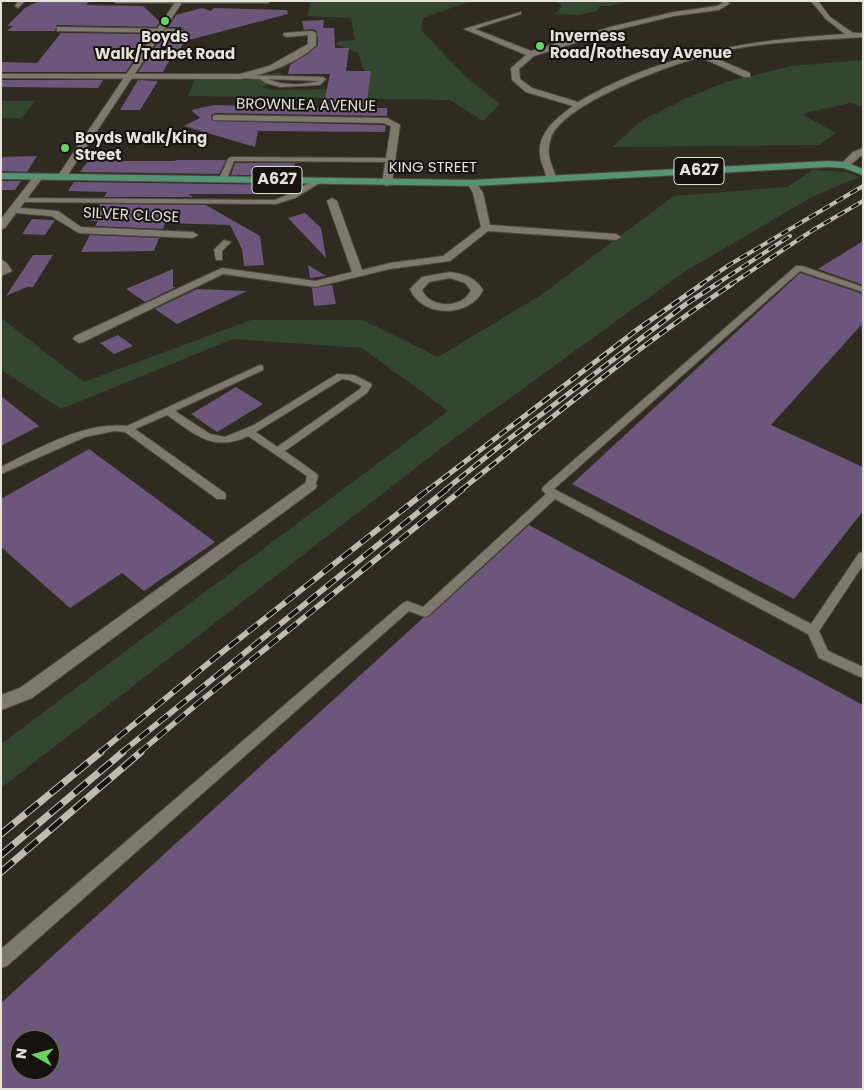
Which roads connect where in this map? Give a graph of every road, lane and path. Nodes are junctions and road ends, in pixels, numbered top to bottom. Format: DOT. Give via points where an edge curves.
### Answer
graph roads {
  1 [pos="116,1"];
  2 [pos="268,1"];
  3 [pos="725,1"];
  4 [pos="814,1"];
  5 [pos="179,2"];
  6 [pos="519,13"];
  7 [pos="60,29"];
  8 [pos="160,30"];
  9 [pos="180,30"];
  10 [pos="287,35"];
  11 [pos="863,35"];
  12 [pos="852,36"];
  13 [pos="532,54"];
  14 [pos="703,56"];
  15 [pos="747,75"];
  16 [pos="1,76"];
  17 [pos="237,77"];
  18 [pos="128,78"];
  19 [pos="263,79"];
  20 [pos="581,106"];
  21 [pos="216,118"];
  22 [pos="863,151"];
  23 [pos="390,160"];
  24 [pos="845,165"];
  25 [pos="863,172"];
  26 [pos="1,176"];
  27 [pos="38,177"];
  28 [pos="62,177"];
  29 [pos="223,179"];
  30 [pos="552,179"];
  31 [pos="319,181"];
  32 [pos="387,183"];
  33 [pos="472,183"];
  34 [pos="20,200"];
  35 [pos="332,201"];
  36 [pos="13,210"];
  37 [pos="1,226"];
  38 [pos="486,228"];
  39 [pos="193,235"];
  40 [pos="616,237"];
  41 [pos="228,242"];
  42 [pos="218,258"];
  43 [pos="433,261"];
  44 [pos="1,264"];
  45 [pos="222,271"];
  46 [pos="1,273"];
  47 [pos="358,274"];
  48 [pos="434,276"];
  49 [pos="863,290"];
  50 [pos="79,339"];
  51 [pos="260,368"];
  52 [pos="167,410"];
  53 [pos="128,429"];
  54 [pos="249,432"];
  55 [pos="278,451"];
  56 [pos="1,471"];
  57 [pos="310,486"];
  58 [pos="554,494"];
  59 [pos="221,496"];
  60 [pos="863,556"];
  61 [pos="813,631"];
  62 [pos="863,673"];
  63 [pos="1,703"];
  64 [pos="1,960"];
  1 -- 5 [label="street"];
  2 -- 5 [label="street"];
  3 -- 13 [label="street" via="727,3 719,8 674,14 614,28"];
  4 -- 12 [label="street" via="828,18"];
  5 -- 8 [label="street"];
  6 -- 13 [label="street" via="468,29"];
  7 -- 8 [label="street"];
  8 -- 9 [label="street"];
  8 -- 18 [label="street"];
  10 -- 17 [label="street" via="312,33 312,45 287,62 253,76"];
  11 -- 12 [label="street"];
  12 -- 14 [label="street" via="788,39"];
  13 -- 20 [label="street" via="516,68 516,80 529,90"];
  14 -- 15 [label="street"];
  14 -- 20 [label="street" via="656,69"];
  16 -- 18 [label="street"];
  17 -- 18 [label="street"];
  17 -- 19 [label="lane"];
  18 -- 28 [label="street"];
  19 -- 19 [label="lane" via="310,78 323,80 314,84 277,84"];
  20 -- 30 [label="street" via="548,133 543,153"];
  21 -- 23 [label="street, BROWNLEA AVENUE" via="384,120 396,125"];
  22 -- 24 [label="street"];
  23 -- 29 [label="lane" via="231,159"];
  23 -- 32 [label="street, BROWNLEA AVENUE"];
  24 -- 25 [label="main road, KING STREET / A627"];
  24 -- 30 [label="main road, KING STREET / A627"];
  26 -- 27 [label="main road, KING STREET / A627"];
  27 -- 28 [label="main road, KING STREET / A627"];
  27 -- 34 [label="street"];
  28 -- 29 [label="main road, KING STREET / A627"];
  29 -- 31 [label="main road, KING STREET / A627"];
  30 -- 33 [label="main road, KING STREET / A627"];
  31 -- 32 [label="main road, KING STREET / A627"];
  31 -- 34 [label="lane" via="276,202"];
  32 -- 33 [label="main road, KING STREET / A627"];
  33 -- 38 [label="street" via="478,192"];
  34 -- 36 [label="street"];
  35 -- 47 [label="street"];
  36 -- 37 [label="street"];
  36 -- 39 [label="street, SILVER CLOSE" via="54,213 79,230"];
  38 -- 40 [label="street"];
  38 -- 43 [label="street" via="446,259"];
  41 -- 42 [label="lane" via="218,250"];
  42 -- 45 [label="street"];
  43 -- 47 [label="street"];
  43 -- 48 [label="street"];
  44 -- 46 [label="street" via="7,271"];
  45 -- 47 [label="street" via="315,284"];
  45 -- 50 [label="street"];
  48 -- 48 [label="street" via="450,275 469,280 477,294 466,304 454,307 429,305 416,295 416,289"];
  49 -- 58 [label="lane" via="799,268 547,490"];
  51 -- 52 [label="lane"];
  52 -- 53 [label="lane"];
  52 -- 54 [label="lane" via="213,439 227,440"];
  53 -- 56 [label="lane" via="106,427"];
  53 -- 59 [label="lane"];
  54 -- 55 [label="lane"];
  54 -- 55 [label="lane" via="340,376 351,377 367,386"];
  55 -- 57 [label="lane" via="313,476"];
  57 -- 63 [label="street" via="26,693"];
  58 -- 61 [label="lane"];
  58 -- 64 [label="lane" via="424,612 406,606"];
  60 -- 61 [label="lane"];
  61 -- 62 [label="lane" via="823,654"];
}
